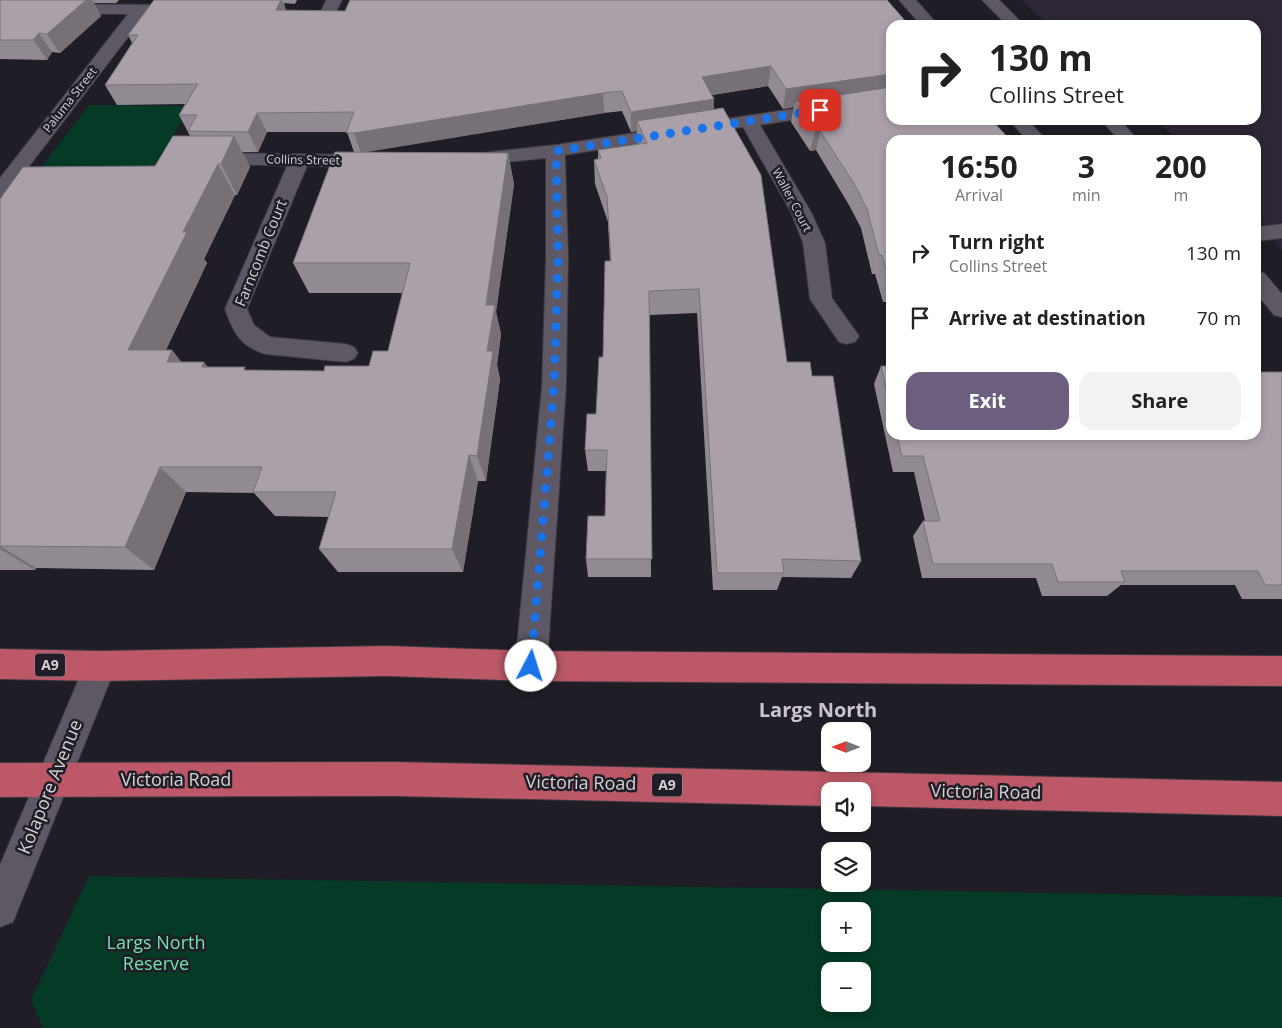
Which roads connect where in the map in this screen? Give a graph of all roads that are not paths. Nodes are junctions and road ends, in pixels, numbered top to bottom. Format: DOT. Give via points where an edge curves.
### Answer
graph roads {
  1 [pos="907,0"];
  2 [pos="990,0"];
  3 [pos="331,6"];
  4 [pos="0,9"];
  5 [pos="140,10"];
  6 [pos="200,10"];
  7 [pos="309,11"];
  8 [pos="347,11"];
  9 [pos="925,20"];
  10 [pos="1011,20"];
  11 [pos="886,100"];
  12 [pos="749,122"];
  13 [pos="1023,125"];
  14 [pos="1115,125"];
  15 [pos="1032,135"];
  16 [pos="1124,135"];
  17 [pos="556,151"];
  18 [pos="191,159"];
  19 [pos="299,161"];
  20 [pos="385,161"];
  21 [pos="452,161"];
  22 [pos="0,191"];
  23 [pos="1282,232"];
  24 [pos="1261,234"];
  25 [pos="1261,284"];
  26 [pos="1282,309"];
  27 [pos="847,336"];
  28 [pos="346,353"];
  29 [pos="0,664"];
  30 [pos="100,666"];
  31 [pos="531,666"];
  32 [pos="1282,671"];
  33 [pos="0,780"];
  34 [pos="53,781"];
  35 [pos="1282,799"];
  36 [pos="0,909"];
  1 -- 9 [label="street"];
  2 -- 10 [label="street"];
  3 -- 7 [label="street"];
  3 -- 8 [label="street"];
  4 -- 5 [label="street"];
  5 -- 6 [label="street"];
  5 -- 22 [label="street, Paluma Street"];
  11 -- 12 [label="street"];
  12 -- 17 [label="street"];
  12 -- 27 [label="street, Waller Court" via="801,212 814,242 821,299"];
  13 -- 15 [label="street"];
  14 -- 16 [label="street"];
  17 -- 21 [label="street"];
  17 -- 31 [label="street" via="558,257 554,386"];
  18 -- 19 [label="street, Collins Street"];
  19 -- 20 [label="street, Collins Street"];
  19 -- 28 [label="street, Farncomb Court" via="236,309 244,330 265,345"];
  23 -- 24 [label="street"];
  25 -- 26 [label="street"];
  29 -- 30 [label="highway, A9"];
  30 -- 31 [label="highway, A9" via="387,662"];
  30 -- 34 [label="street, Kolapore Avenue"];
  31 -- 32 [label="highway, A9"];
  33 -- 34 [label="highway, Victoria Road / A9"];
  34 -- 35 [label="highway, Victoria Road / A9" via="396,779"];
  34 -- 36 [label="street, Kolapore Avenue"];
}
